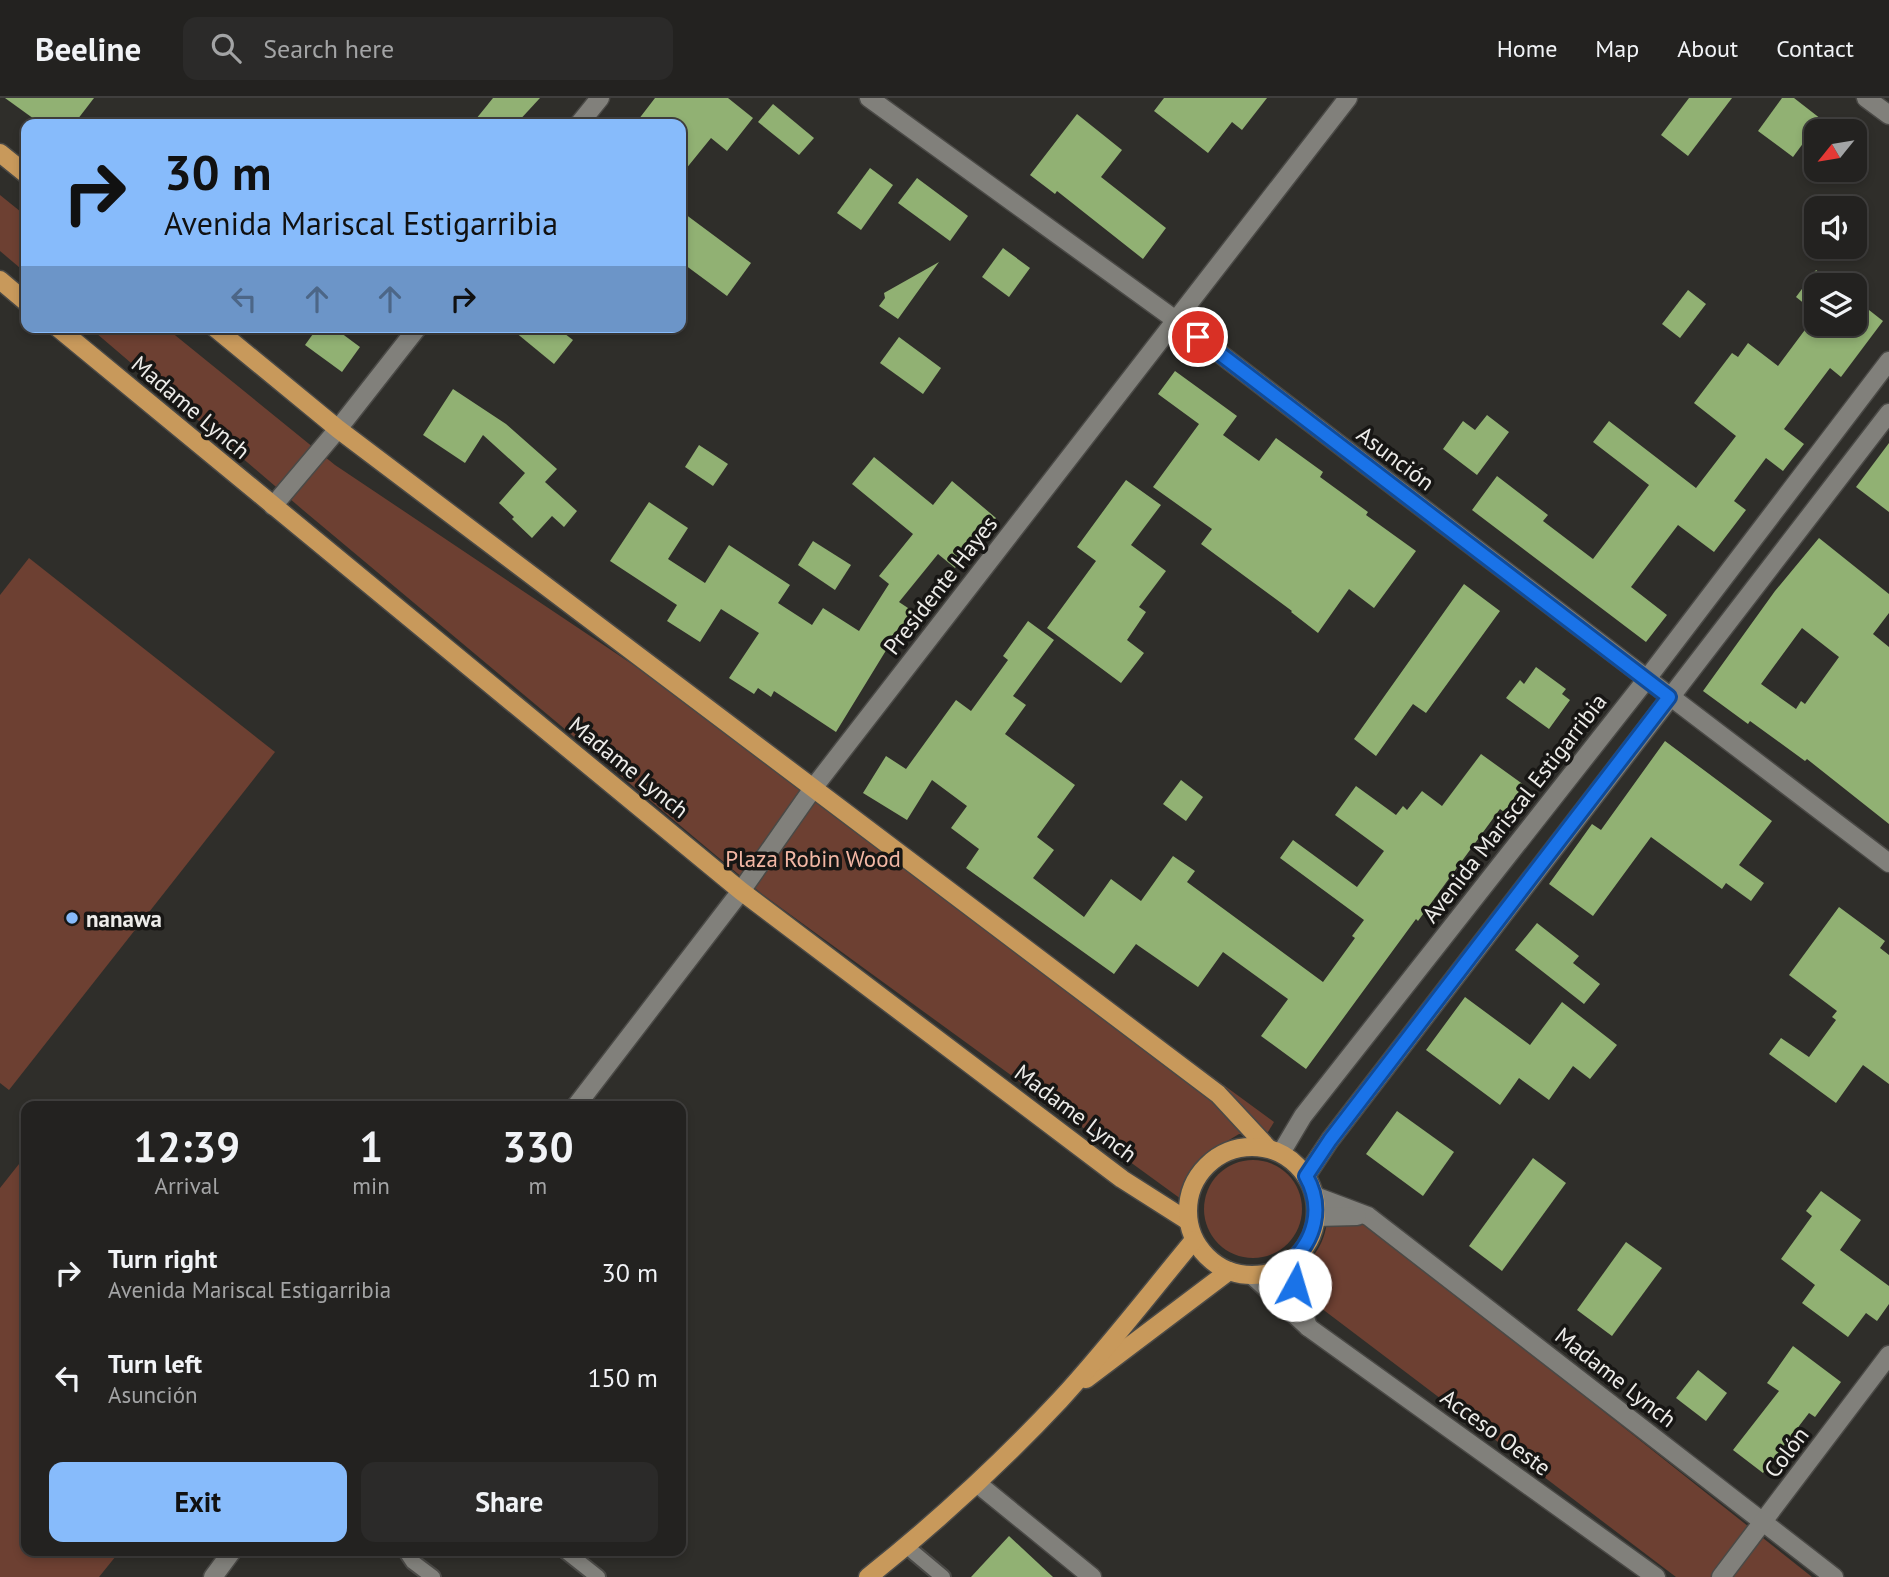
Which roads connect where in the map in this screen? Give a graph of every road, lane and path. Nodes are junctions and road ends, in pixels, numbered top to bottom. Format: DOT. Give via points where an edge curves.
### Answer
graph roads {
  1 [pos="600,98"];
  2 [pos="869,98"];
  3 [pos="1348,98"];
  4 [pos="1866,98"];
  5 [pos="1889,115"];
  6 [pos="583,119"];
  7 [pos="0,153"];
  8 [pos="21,170"];
  9 [pos="0,280"];
  10 [pos="21,298"];
  11 [pos="1177,320"];
  12 [pos="64,333"];
  13 [pos="221,333"];
  14 [pos="413,333"];
  15 [pos="1889,362"];
  16 [pos="1889,412"];
  17 [pos="338,429"];
  18 [pos="273,506"];
  19 [pos="1646,680"];
  20 [pos="1669,697"];
  21 [pos="814,788"];
  22 [pos="1889,863"];
  23 [pos="741,891"];
  24 [pos="580,1101"];
  25 [pos="1274,1151"];
  26 [pos="1306,1176"];
  27 [pos="1315,1196"];
  28 [pos="1368,1216"];
  29 [pos="1316,1217"];
  30 [pos="1188,1221"];
  31 [pos="1194,1240"];
  32 [pos="1289,1264"];
  33 [pos="1229,1271"];
  34 [pos="1252,1275"];
  35 [pos="1308,1327"];
  36 [pos="1889,1356"];
  37 [pos="1061,1398"];
  38 [pos="978,1484"];
  39 [pos="1763,1523"];
  40 [pos="906,1546"];
  41 [pos="229,1556"];
  42 [pos="409,1556"];
  43 [pos="572,1556"];
  44 [pos="213,1577"];
  45 [pos="433,1577"];
  46 [pos="598,1577"];
  47 [pos="867,1577"];
  48 [pos="943,1577"];
  49 [pos="1092,1577"];
  50 [pos="1656,1577"];
  51 [pos="1721,1577"];
  52 [pos="1834,1577"];
  1 -- 6 [label="street"];
  2 -- 11 [label="street, Asunción"];
  3 -- 11 [label="street, Presidente Hayes"];
  4 -- 5 [label="street"];
  7 -- 8 [label="main road"];
  9 -- 10 [label="main road"];
  11 -- 19 [label="street, Asunción"];
  11 -- 21 [label="street, Presidente Hayes"];
  12 -- 18 [label="main road, Madame Lynch"];
  13 -- 17 [label="main road"];
  14 -- 17 [label="street"];
  15 -- 19 [label="street, Avenida Mariscal Estigarribia"];
  16 -- 20 [label="street"];
  17 -- 18 [label="street"];
  17 -- 21 [label="main road"];
  18 -- 23 [label="main road, Madame Lynch"];
  19 -- 20 [label="street, Asunción"];
  19 -- 25 [label="street, Avenida Mariscal Estigarribia"];
  20 -- 22 [label="street, Asunción"];
  20 -- 26 [label="street"];
  21 -- 23 [label="street, Presidente Hayes"];
  21 -- 25 [label="main road" via="1218,1094"];
  23 -- 24 [label="street, Presidente Hayes"];
  23 -- 30 [label="main road, Madame Lynch" via="1122,1179"];
  25 -- 26 [label="main road"];
  25 -- 30 [label="main road" via="1238,1148 1208,1163 1189,1194"];
  26 -- 27 [label="main road"];
  27 -- 28 [label="street, Madame Lynch"];
  27 -- 29 [label="main road"];
  28 -- 29 [label="street"];
  28 -- 39 [label="street, Madame Lynch"];
  29 -- 32 [label="main road" via="1308,1243"];
  30 -- 31 [label="main road"];
  31 -- 33 [label="main road" via="1209,1258"];
  31 -- 37 [label="main road"];
  32 -- 34 [label="main road"];
  32 -- 35 [label="street"];
  33 -- 34 [label="main road"];
  33 -- 37 [label="main road"];
  34 -- 35 [label="street, Acceso Oeste"];
  35 -- 50 [label="street, Acceso Oeste"];
  36 -- 39 [label="street, Colón"];
  37 -- 38 [label="main road"];
  38 -- 40 [label="main road"];
  38 -- 49 [label="street"];
  39 -- 51 [label="street, Colón"];
  39 -- 52 [label="street, Madame Lynch"];
  40 -- 47 [label="main road"];
  40 -- 48 [label="lane"];
  41 -- 44 [label="street"];
  42 -- 45 [label="lane"];
  43 -- 46 [label="lane"];
}
